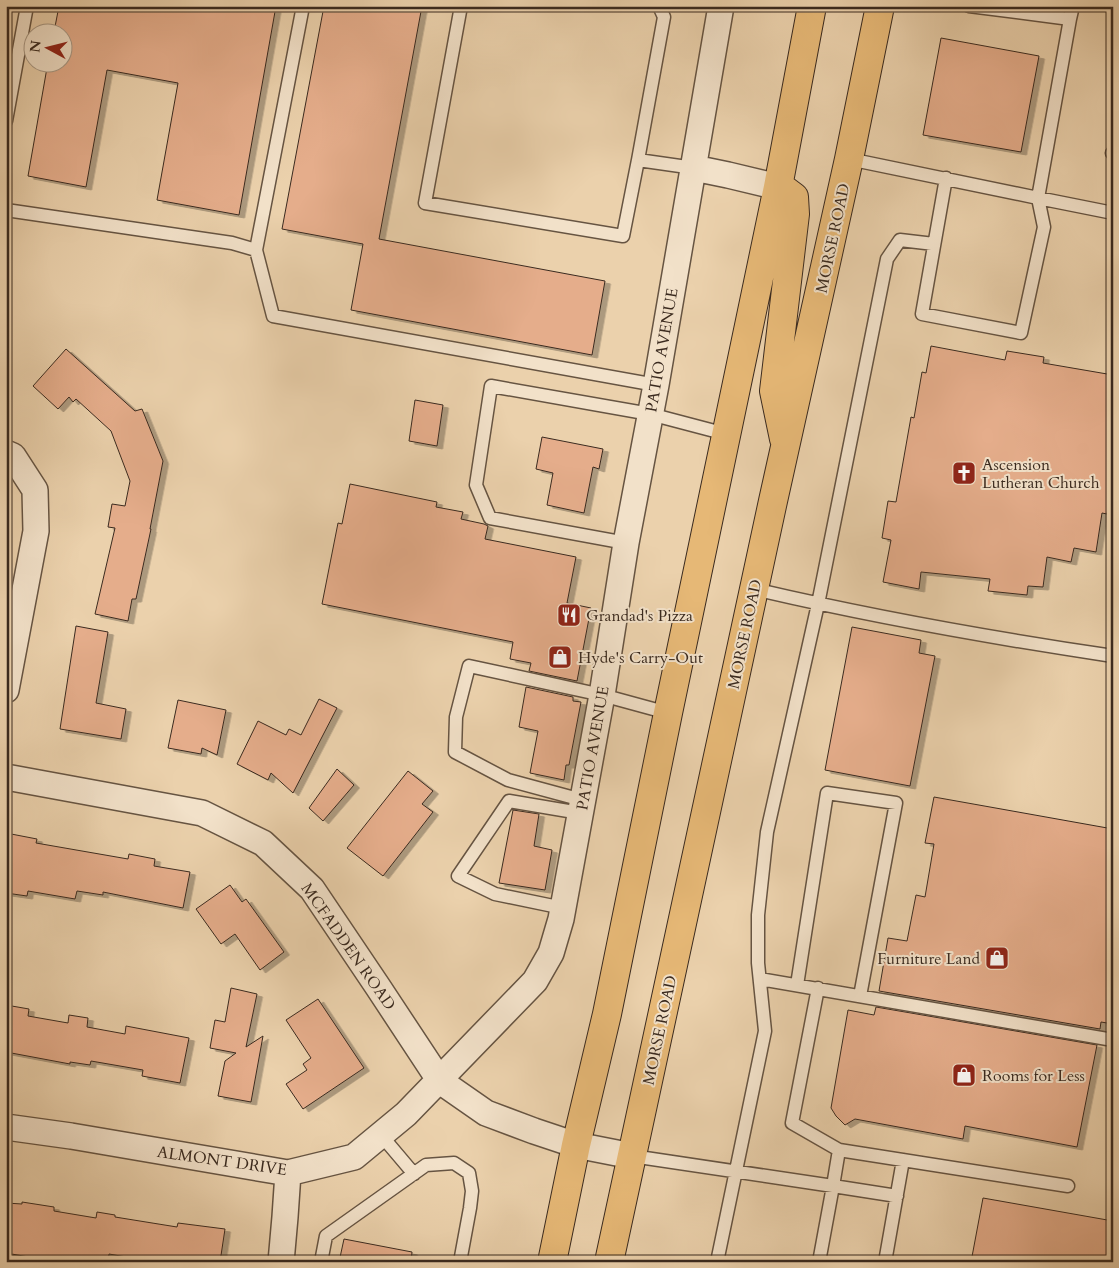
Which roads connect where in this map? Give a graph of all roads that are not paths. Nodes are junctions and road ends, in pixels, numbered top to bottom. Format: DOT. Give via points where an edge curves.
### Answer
graph roads {
  1 [pos="27,6"];
  2 [pos="303,6"];
  3 [pos="460,6"];
  4 [pos="659,6"];
  5 [pos="721,6"];
  6 [pos="812,6"];
  7 [pos="880,6"];
  8 [pos="968,6"];
  9 [pos="1071,13"];
  10 [pos="6,122"];
  11 [pos="849,159"];
  12 [pos="638,160"];
  13 [pos="694,168"];
  14 [pos="946,178"];
  15 [pos="778,187"];
  16 [pos="1038,198"];
  17 [pos="6,210"];
  18 [pos="1113,213"];
  19 [pos="934,244"];
  20 [pos="256,250"];
  21 [pos="656,385"];
  22 [pos="650,414"];
  23 [pos="726,434"];
  24 [pos="786,445"];
  25 [pos="6,453"];
  26 [pos="626,543"];
  27 [pos="754,589"];
  28 [pos="818,604"];
  29 [pos="1113,656"];
  30 [pos="6,690"];
  31 [pos="602,695"];
  32 [pos="668,713"];
  33 [pos="6,777"];
  34 [pos="581,806"];
  35 [pos="563,908"];
  36 [pos="760,979"];
  37 [pos="798,985"];
  38 [pos="818,988"];
  39 [pos="860,996"];
  40 [pos="1113,1040"];
  41 [pos="440,1080"];
  42 [pos="6,1128"];
  43 [pos="381,1135"];
  44 [pos="576,1145"];
  45 [pos="838,1150"];
  46 [pos="632,1156"];
  47 [pos="903,1160"];
  48 [pos="736,1172"];
  49 [pos="288,1173"];
  50 [pos="414,1174"];
  51 [pos="833,1186"];
  52 [pos="1068,1186"];
  53 [pos="897,1196"];
  54 [pos="281,1262"];
  55 [pos="321,1262"];
  56 [pos="460,1262"];
  57 [pos="552,1262"];
  58 [pos="609,1262"];
  59 [pos="717,1262"];
  60 [pos="819,1262"];
  61 [pos="885,1262"];
  1 -- 10 [label="lane"];
  2 -- 20 [label="lane"];
  3 -- 12 [label="lane" via="425,203 623,236"];
  4 -- 12 [label="lane" via="664,18"];
  5 -- 13 [label="street, PATIO AVENUE"];
  6 -- 15 [label="main road"];
  7 -- 11 [label="main road, MORSE ROAD"];
  8 -- 9 [label="lane"];
  9 -- 16 [label="lane"];
  11 -- 14 [label="lane"];
  11 -- 24 [label="main road, MORSE ROAD"];
  12 -- 13 [label="lane"];
  13 -- 15 [label="street"];
  13 -- 21 [label="street, PATIO AVENUE"];
  14 -- 16 [label="lane"];
  14 -- 19 [label="lane"];
  15 -- 23 [label="main road"];
  15 -- 24 [label="main road" via="794,197 795,214 774,391"];
  16 -- 18 [label="lane"];
  16 -- 19 [label="lane" via="1044,227 1021,333 922,314"];
  17 -- 20 [label="lane"];
  19 -- 28 [label="lane" via="900,240 888,259"];
  20 -- 21 [label="lane" via="273,316"];
  21 -- 22 [label="street, PATIO AVENUE"];
  22 -- 23 [label="lane"];
  22 -- 26 [label="street, PATIO AVENUE"];
  22 -- 26 [label="lane" via="491,386 476,485 490,518"];
  23 -- 32 [label="main road"];
  24 -- 27 [label="main road, MORSE ROAD"];
  25 -- 30 [label="street" via="13,456 35,490 36,530"];
  26 -- 31 [label="street, PATIO AVENUE"];
  27 -- 28 [label="lane"];
  27 -- 46 [label="main road, MORSE ROAD"];
  28 -- 29 [label="lane" via="987,637"];
  28 -- 36 [label="lane" via="768,832 758,915"];
  31 -- 32 [label="lane"];
  31 -- 34 [label="street, PATIO AVENUE"];
  31 -- 34 [label="lane" via="469,666 456,717 455,752 508,780"];
  32 -- 44 [label="main road" via="607,1014"];
  33 -- 41 [label="street, MCFADDEN ROAD" via="202,813 263,842 312,889"];
  34 -- 35 [label="street, PATIO AVENUE"];
  34 -- 35 [label="lane" via="509,800 458,876 495,894"];
  35 -- 41 [label="street, PATIO AVENUE" via="551,953 535,981"];
  36 -- 37 [label="lane"];
  36 -- 48 [label="lane" via="765,1030"];
  37 -- 38 [label="lane"];
  37 -- 39 [label="lane" via="827,793 896,803"];
  38 -- 39 [label="lane"];
  38 -- 45 [label="lane" via="792,1123"];
  39 -- 40 [label="lane"];
  41 -- 43 [label="street, ALMONT DRIVE"];
  41 -- 44 [label="street" via="486,1113"];
  42 -- 49 [label="street, ALMONT DRIVE"];
  43 -- 49 [label="street, ALMONT DRIVE" via="354,1157"];
  43 -- 50 [label="lane"];
  44 -- 46 [label="street"];
  44 -- 57 [label="main road"];
  45 -- 47 [label="lane"];
  45 -- 51 [label="lane"];
  46 -- 48 [label="lane"];
  46 -- 58 [label="main road, MORSE ROAD"];
  47 -- 52 [label="lane"];
  47 -- 53 [label="lane"];
  48 -- 51 [label="lane"];
  48 -- 59 [label="lane"];
  49 -- 54 [label="street"];
  50 -- 55 [label="lane" via="326,1236"];
  50 -- 56 [label="lane" via="426,1166 454,1163 469,1173 472,1191"];
  51 -- 53 [label="lane"];
  51 -- 60 [label="lane"];
  53 -- 61 [label="lane"];
}
